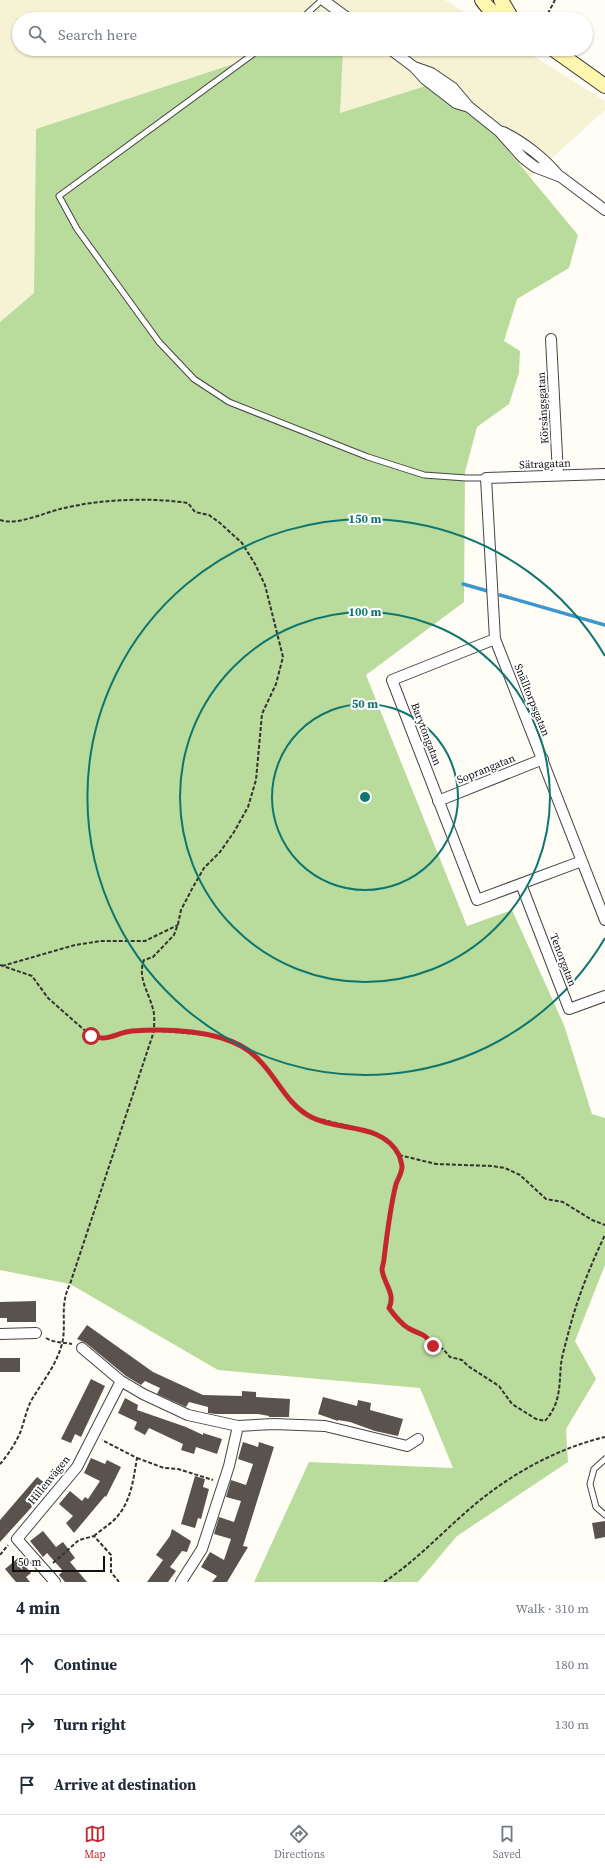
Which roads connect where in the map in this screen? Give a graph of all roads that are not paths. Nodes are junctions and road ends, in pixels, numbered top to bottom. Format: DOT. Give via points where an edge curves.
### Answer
graph roads {
  1 [pos="322,0"];
  2 [pos="482,0"];
  3 [pos="501,0"];
  4 [pos="309,12"];
  5 [pos="339,12"];
  6 [pos="493,12"];
  7 [pos="507,12"];
  8 [pos="250,56"];
  9 [pos="399,56"];
  10 [pos="563,56"];
  11 [pos="605,86"];
  12 [pos="605,210"];
  13 [pos="551,339"];
  14 [pos="605,474"];
  15 [pos="558,475"];
  16 [pos="486,478"];
  17 [pos="495,639"];
  18 [pos="542,759"];
  19 [pos="438,801"];
  20 [pos="582,861"];
  21 [pos="521,884"];
  22 [pos="605,920"];
  23 [pos="605,996"];
  24 [pos="36,1333"];
  25 [pos="0,1334"];
  26 [pos="82,1348"];
  27 [pos="122,1381"];
  28 [pos="238,1426"];
  29 [pos="418,1439"];
  30 [pos="605,1459"];
  31 [pos="605,1515"];
  32 [pos="55,1582"];
  33 [pos="181,1582"];
  1 -- 4 [label="lane"];
  1 -- 5 [label="street"];
  2 -- 6 [label="main road"];
  3 -- 7 [label="main road"];
  8 -- 16 [label="lane" via="59,196 77,229 159,342 194,379 229,402 368,457 424,475"];
  9 -- 12 [label="street" via="414,67 431,73 449,85 469,108 500,131 513,137 550,165 561,178"];
  10 -- 11 [label="main road"];
  13 -- 15 [label="street, Körsångsgatan"];
  14 -- 15 [label="street, Sätragatan"];
  15 -- 16 [label="street, Sätragatan"];
  16 -- 17 [label="street, Snälltorpsgatan"];
  17 -- 18 [label="street, Snälltorpsgatan"];
  17 -- 19 [label="street, Barytongatan" via="392,680"];
  18 -- 19 [label="street, Soprangatan"];
  18 -- 20 [label="street, Snälltorpsgatan"];
  19 -- 21 [label="street, Barytongatan" via="477,900"];
  20 -- 21 [label="street"];
  20 -- 22 [label="street, Snälltorpsgatan"];
  21 -- 23 [label="street, Tenorgatan" via="569,1009"];
  24 -- 25 [label="street"];
  26 -- 27 [label="street"];
  27 -- 28 [label="street" via="188,1415"];
  27 -- 32 [label="street, Hillenvägen" via="77,1467 17,1539"];
  28 -- 29 [label="street" via="325,1426 407,1446"];
  28 -- 33 [label="street" via="202,1549"];
  30 -- 31 [label="lane" via="594,1469 590,1484 596,1507"];
}
